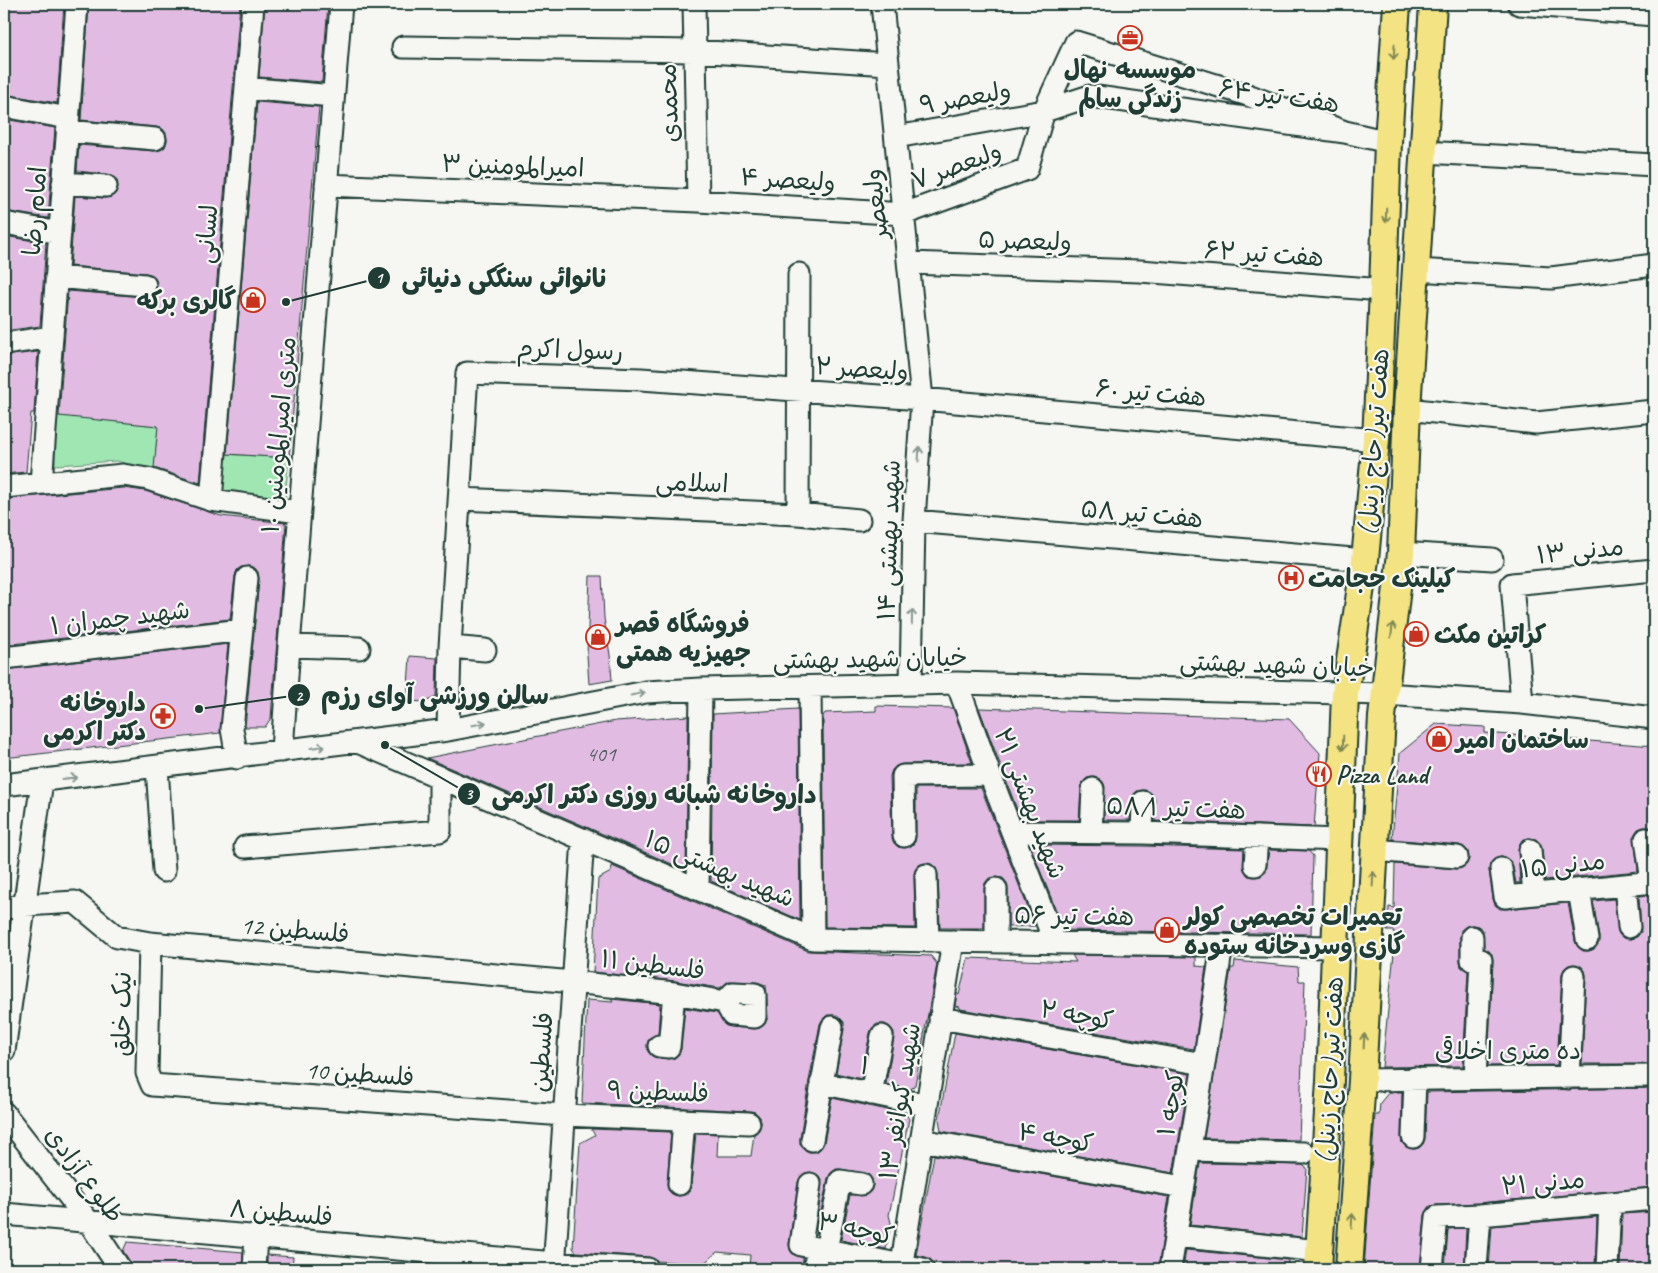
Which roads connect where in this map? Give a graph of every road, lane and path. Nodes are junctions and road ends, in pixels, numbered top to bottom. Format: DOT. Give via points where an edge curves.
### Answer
graph roads {
  1 [pos="77,4"];
  2 [pos="253,4"];
  3 [pos="341,4"];
  4 [pos="694,4"];
  5 [pos="882,4"];
  6 [pos="1397,4"];
  7 [pos="1433,4"];
  8 [pos="1519,4"];
  9 [pos="1654,15"];
  10 [pos="403,47"];
  11 [pos="694,51"];
  12 [pos="888,64"];
  13 [pos="246,88"];
  14 [pos="333,96"];
  15 [pos="4,106"];
  16 [pos="1044,111"];
  17 [pos="68,125"];
  18 [pos="1345,132"];
  19 [pos="896,137"];
  20 [pos="155,139"];
  21 [pos="1388,142"];
  22 [pos="1424,152"];
  23 [pos="1654,165"];
  24 [pos="63,183"];
  25 [pos="326,185"];
  26 [pos="106,186"];
  27 [pos="698,200"];
  28 [pos="904,214"];
  29 [pos="4,223"];
  30 [pos="60,233"];
  31 [pos="909,263"];
  32 [pos="1654,265"];
  33 [pos="1416,270"];
  34 [pos="1140,271"];
  35 [pos="799,274"];
  36 [pos="56,277"];
  37 [pos="145,285"];
  38 [pos="1383,290"];
  39 [pos="52,337"];
  40 [pos="4,344"];
  41 [pos="798,391"];
  42 [pos="922,399"];
  43 [pos="1407,409"];
  44 [pos="1654,411"];
  45 [pos="1376,440"];
  46 [pos="41,483"];
  47 [pos="4,487"];
  48 [pos="460,499"];
  49 [pos="211,500"];
  50 [pos="300,512"];
  51 [pos="798,514"];
  52 [pos="858,520"];
  53 [pos="914,521"];
  54 [pos="1401,553"];
  55 [pos="1492,559"];
  56 [pos="1365,560"];
  57 [pos="1654,570"];
  58 [pos="247,578"];
  59 [pos="242,630"];
  60 [pos="288,646"];
  61 [pos="450,647"];
  62 [pos="359,648"];
  63 [pos="485,650"];
  64 [pos="4,658"];
  65 [pos="911,683"];
  66 [pos="957,683"];
  67 [pos="810,687"];
  68 [pos="701,689"];
  69 [pos="1345,694"];
  70 [pos="1384,694"];
  71 [pos="1522,703"];
  72 [pos="1654,718"];
  73 [pos="448,730"];
  74 [pos="357,741"];
  75 [pos="282,751"];
  76 [pos="237,758"];
  77 [pos="157,767"];
  78 [pos="990,775"];
  79 [pos="440,777"];
  80 [pos="42,781"];
  81 [pos="4,785"];
  82 [pos="1093,789"];
  83 [pos="1143,802"];
  84 [pos="1013,832"];
  85 [pos="1091,832"];
  86 [pos="1142,833"];
  87 [pos="904,836"];
  88 [pos="1257,837"];
  89 [pos="583,839"];
  90 [pos="1646,839"];
  91 [pos="1339,840"];
  92 [pos="245,847"];
  93 [pos="1374,850"];
  94 [pos="1530,850"];
  95 [pos="1457,857"];
  96 [pos="1254,865"];
  97 [pos="1501,869"];
  98 [pos="164,871"];
  99 [pos="926,875"];
  100 [pos="1653,882"];
  101 [pos="1625,885"];
  102 [pos="698,889"];
  103 [pos="996,889"];
  104 [pos="1579,890"];
  105 [pos="1534,894"];
  106 [pos="25,905"];
  107 [pos="4,908"];
  108 [pos="1629,927"];
  109 [pos="1472,937"];
  110 [pos="813,939"];
  111 [pos="928,940"];
  112 [pos="1586,940"];
  113 [pos="952,941"];
  114 [pos="996,942"];
  115 [pos="150,943"];
  116 [pos="1055,943"];
  117 [pos="1222,945"];
  118 [pos="1334,947"];
  119 [pos="1574,976"];
  120 [pos="573,982"];
  121 [pos="674,993"];
  122 [pos="725,1002"];
  123 [pos="940,1018"];
  124 [pos="832,1027"];
  125 [pos="882,1036"];
  126 [pos="660,1046"];
  127 [pos="4,1051"];
  128 [pos="1204,1064"];
  129 [pos="1654,1076"];
  130 [pos="1415,1078"];
  131 [pos="1475,1078"];
  132 [pos="1569,1078"];
  133 [pos="1362,1080"];
  134 [pos="821,1083"];
  135 [pos="152,1085"];
  136 [pos="871,1094"];
  137 [pos="926,1105"];
  138 [pos="4,1113"];
  139 [pos="564,1115"];
  140 [pos="684,1120"];
  141 [pos="749,1123"];
  142 [pos="1413,1137"];
  143 [pos="812,1140"];
  144 [pos="921,1140"];
  145 [pos="1190,1150"];
  146 [pos="1304,1153"];
  147 [pos="679,1184"];
  148 [pos="810,1184"];
  149 [pos="860,1184"];
  150 [pos="1182,1187"];
  151 [pos="1654,1198"];
  152 [pos="1610,1203"];
  153 [pos="4,1214"];
  154 [pos="1480,1215"];
  155 [pos="90,1222"];
  156 [pos="1175,1236"];
  157 [pos="256,1237"];
  158 [pos="819,1256"];
  159 [pos="1319,1260"];
  160 [pos="554,1266"];
  161 [pos="901,1267"];
  162 [pos="120,1269"];
  163 [pos="254,1269"];
  164 [pos="638,1269"];
  165 [pos="648,1269"];
  166 [pos="923,1269"];
  167 [pos="1170,1269"];
  168 [pos="1349,1269"];
  169 [pos="1432,1269"];
  170 [pos="1476,1269"];
  171 [pos="1607,1269"];
  1 -- 17 [label="street, امام رضا"];
  2 -- 13 [label="street, لسانی"];
  3 -- 14 [label="street, ۱۰ متری امیرالمومنین"];
  4 -- 11 [label="street, محمدی"];
  5 -- 12 [label="street, ولیعصر"];
  6 -- 21 [label="main road, هفت تیر(حاج زینل), one-way"];
  7 -- 22 [label="main road, هفت تیر(حاج زینل)"];
  8 -- 9 [label="street"];
  10 -- 11 [label="street"];
  11 -- 12 [label="street"];
  11 -- 27 [label="street, محمدی"];
  12 -- 19 [label="street, ولیعصر"];
  13 -- 14 [label="street"];
  13 -- 49 [label="street, لسانی"];
  14 -- 25 [label="street, ۱۰ متری امیرالمومنین"];
  15 -- 17 [label="street"];
  16 -- 18 [label="street, هفت تیر ۶۴" via="1090,96"];
  16 -- 18 [label="street" via="1076,42 1245,94"];
  16 -- 19 [label="street, ولیعصر ۹"];
  16 -- 28 [label="street, ولیعصر ۷" via="1027,169"];
  17 -- 20 [label="street"];
  17 -- 24 [label="street, امام رضا"];
  18 -- 21 [label="street, هفت تیر ۶۴"];
  19 -- 28 [label="street, ولیعصر"];
  21 -- 38 [label="main road, هفت تیر(حاج زینل), one-way"];
  22 -- 23 [label="street"];
  22 -- 33 [label="main road, هفت تیر(حاج زینل)"];
  24 -- 26 [label="street"];
  24 -- 30 [label="street, امام رضا"];
  25 -- 27 [label="street, امیرالمومنین ۳"];
  25 -- 50 [label="street, ۱۰ متری امیرالمومنین"];
  27 -- 28 [label="street, ولیعصر ۴"];
  28 -- 31 [label="street, ولیعصر"];
  29 -- 30 [label="street"];
  30 -- 36 [label="street, امام رضا"];
  31 -- 34 [label="street, ولیعصر ۵"];
  31 -- 42 [label="street, ولیعصر"];
  32 -- 33 [label="street" via="1551,278"];
  33 -- 43 [label="main road, هفت تیر(حاج زینل)"];
  34 -- 38 [label="street, هفت تیر ۶۲"];
  35 -- 41 [label="street"];
  36 -- 37 [label="street"];
  36 -- 39 [label="street, امام رضا"];
  38 -- 45 [label="main road, هفت تیر(حاج زینل)"];
  39 -- 40 [label="street"];
  39 -- 46 [label="street, امام رضا"];
  41 -- 42 [label="street, ولیعصر ۲"];
  41 -- 48 [label="street, رسول اکرم" via="641,379 467,373"];
  41 -- 51 [label="street"];
  42 -- 45 [label="street, هفت تیر ۶۰"];
  53 -- 42 [label="street, شهید بهشتی ۱۴, one-way"];
  43 -- 44 [label="street" via="1536,423"];
  43 -- 54 [label="main road, هفت تیر(حاج زینل)"];
  45 -- 56 [label="main road, هفت تیر(حاج زینل)"];
  46 -- 47 [label="street"];
  46 -- 49 [label="street" via="122,475 148,479"];
  48 -- 51 [label="street, اسلامی"];
  48 -- 61 [label="street"];
  49 -- 50 [label="street"];
  50 -- 60 [label="street, ۱۰ متری امیرالمومنین"];
  51 -- 52 [label="street, اسلامی"];
  53 -- 56 [label="street, هفت تیر ۵۸"];
  65 -- 53 [label="street, شهید بهشتی ۱۴, one-way"];
  54 -- 55 [label="street"];
  70 -- 54 [label="main road, هفت تیر(حاج زینل), one-way"];
  56 -- 69 [label="main road, هفت تیر(حاج زینل)"];
  57 -- 71 [label="street, مدنی ۱۳" via="1512,584"];
  58 -- 59 [label="street"];
  59 -- 64 [label="street, شهید چمران ۱"];
  59 -- 76 [label="street" via="232,729"];
  60 -- 62 [label="street"];
  60 -- 75 [label="street, ۱۰ متری امیرالمومنین"];
  61 -- 63 [label="street"];
  61 -- 73 [label="street"];
  65 -- 66 [label="street, خیابان شهید بهشتی"];
  65 -- 67 [label="street, خیابان شهید بهشتی"];
  66 -- 69 [label="street, خیابان شهید بهشتی"];
  66 -- 78 [label="street, شهید بهشتی ۲۱"];
  67 -- 68 [label="street, خیابان شهید بهشتی"];
  67 -- 110 [label="street"];
  73 -- 68 [label="street, خیابان شهید بهشتی, one-way" via="646,692"];
  68 -- 102 [label="street"];
  69 -- 70 [label="street, خیابان شهید بهشتی"];
  69 -- 91 [label="main road, هفت تیر(حاج زینل), one-way"];
  70 -- 71 [label="street, خیابان شهید بهشتی"];
  70 -- 93 [label="main road, هفت تیر(حاج زینل)"];
  71 -- 72 [label="street, خیابان شهید بهشتی"];
  73 -- 74 [label="street, خیابان شهید بهشتی"];
  75 -- 74 [label="street, خیابان شهید بهشتی, one-way"];
  74 -- 79 [label="street, شهید بهشتی ۱۵"];
  75 -- 76 [label="street, خیابان شهید بهشتی"];
  76 -- 77 [label="street, خیابان شهید بهشتی"];
  80 -- 77 [label="street, خیابان شهید بهشتی, one-way"];
  77 -- 98 [label="street"];
  78 -- 84 [label="street, شهید بهشتی ۲۱"];
  78 -- 87 [label="street" via="903,776"];
  79 -- 89 [label="street, شهید بهشتی ۱۵"];
  79 -- 92 [label="street" via="440,831"];
  80 -- 81 [label="street, خیابان شهید بهشتی"];
  80 -- 106 [label="street"];
  82 -- 85 [label="street"];
  83 -- 86 [label="street"];
  84 -- 85 [label="street, هفت تیر ۵۸/۱"];
  84 -- 116 [label="street, شهید بهشتی ۲۱"];
  85 -- 86 [label="street, هفت تیر ۵۸/۱"];
  86 -- 88 [label="street, هفت تیر ۵۸/۱"];
  88 -- 91 [label="street, هفت تیر ۵۸/۱"];
  88 -- 96 [label="street"];
  89 -- 102 [label="street, شهید بهشتی ۱۵"];
  89 -- 120 [label="street, فلسطین"];
  90 -- 100 [label="street"];
  91 -- 118 [label="main road, هفت تیر(حاج زینل)"];
  93 -- 95 [label="street"];
  133 -- 93 [label="main road, هفت تیر(حاج زینل), one-way"];
  94 -- 105 [label="street"];
  97 -- 105 [label="street, مدنی ۱۵" via="1505,897"];
  99 -- 111 [label="street"];
  100 -- 101 [label="street, مدنی ۱۵"];
  101 -- 104 [label="street, مدنی ۱۵"];
  101 -- 108 [label="street"];
  102 -- 110 [label="street, شهید بهشتی ۱۵"];
  103 -- 114 [label="street"];
  104 -- 105 [label="street, مدنی ۱۵"];
  104 -- 112 [label="street"];
  106 -- 107 [label="street, فلسطین 12"];
  106 -- 115 [label="street, فلسطین 12" via="75,902 117,937"];
  106 -- 127 [label="street"];
  109 -- 131 [label="street" via="1472,960 1481,960"];
  110 -- 111 [label="street, هفت تیر ۵۶"];
  111 -- 113 [label="street, هفت تیر ۵۶"];
  113 -- 114 [label="street, هفت تیر ۵۶"];
  113 -- 123 [label="street, شهید کیوانفر ۱۳"];
  114 -- 116 [label="street, هفت تیر ۵۶"];
  115 -- 120 [label="street, فلسطین 12"];
  115 -- 135 [label="street, نیک خلق" via="147,1072"];
  116 -- 117 [label="street, هفت تیر ۵۶"];
  117 -- 118 [label="street, هفت تیر ۵۶"];
  117 -- 128 [label="street, کوچه ۱"];
  118 -- 159 [label="main road, هفت تیر(حاج زینل)"];
  119 -- 132 [label="street"];
  120 -- 121 [label="street, فلسطین ۱۱"];
  120 -- 139 [label="street, فلسطین"];
  121 -- 122 [label="street, فلسطین ۱۱"];
  121 -- 126 [label="street" via="669,1047"];
  123 -- 128 [label="street, کوچه ۲"];
  123 -- 137 [label="street, شهید کیوانفر ۱۳"];
  124 -- 134 [label="street"];
  125 -- 136 [label="street"];
  128 -- 145 [label="street, کوچه ۱"];
  129 -- 132 [label="street, ده متری اخلاقی"];
  130 -- 131 [label="street, ده متری اخلاقی"];
  130 -- 133 [label="street, ده متری اخلاقی"];
  130 -- 142 [label="street"];
  131 -- 132 [label="street, ده متری اخلاقی"];
  168 -- 133 [label="main road, هفت تیر(حاج زینل), one-way"];
  134 -- 136 [label="street, ۱"];
  134 -- 143 [label="street"];
  135 -- 139 [label="street, فلسطین 10"];
  136 -- 137 [label="street, ۱"];
  137 -- 144 [label="street, شهید کیوانفر ۱۳"];
  138 -- 155 [label="street, طلوع آزادی"];
  139 -- 140 [label="street, فلسطین ۹"];
  139 -- 160 [label="street, فلسطین"];
  140 -- 141 [label="street, فلسطین ۹"];
  140 -- 147 [label="street"];
  144 -- 150 [label="street, کوچه ۴"];
  144 -- 161 [label="street, شهید کیوانفر ۱۳"];
  145 -- 146 [label="street"];
  145 -- 150 [label="street, کوچه ۱"];
  148 -- 158 [label="street, کوچه ۳" via="801,1245"];
  149 -- 158 [label="street" via="840,1181"];
  150 -- 156 [label="street, کوچه ۱"];
  151 -- 152 [label="street, مدنی ۲۱"];
  152 -- 154 [label="street, مدنی ۲۱"];
  152 -- 171 [label="street"];
  153 -- 155 [label="street, فلسطین ۸"];
  154 -- 169 [label="street, مدنی ۲۱" via="1437,1217"];
  154 -- 170 [label="street"];
  155 -- 157 [label="street, فلسطین ۸"];
  155 -- 162 [label="street, طلوع آزادی"];
  156 -- 159 [label="street"];
  156 -- 167 [label="street, کوچه ۱"];
  157 -- 160 [label="street, فلسطین ۸"];
  157 -- 163 [label="street"];
  158 -- 161 [label="street, کوچه ۳"];
  160 -- 164 [label="street, فلسطین ۸"];
  161 -- 166 [label="street, کوچه ۳"];
  164 -- 165 [label="street, فلسطین ۸"];
}
